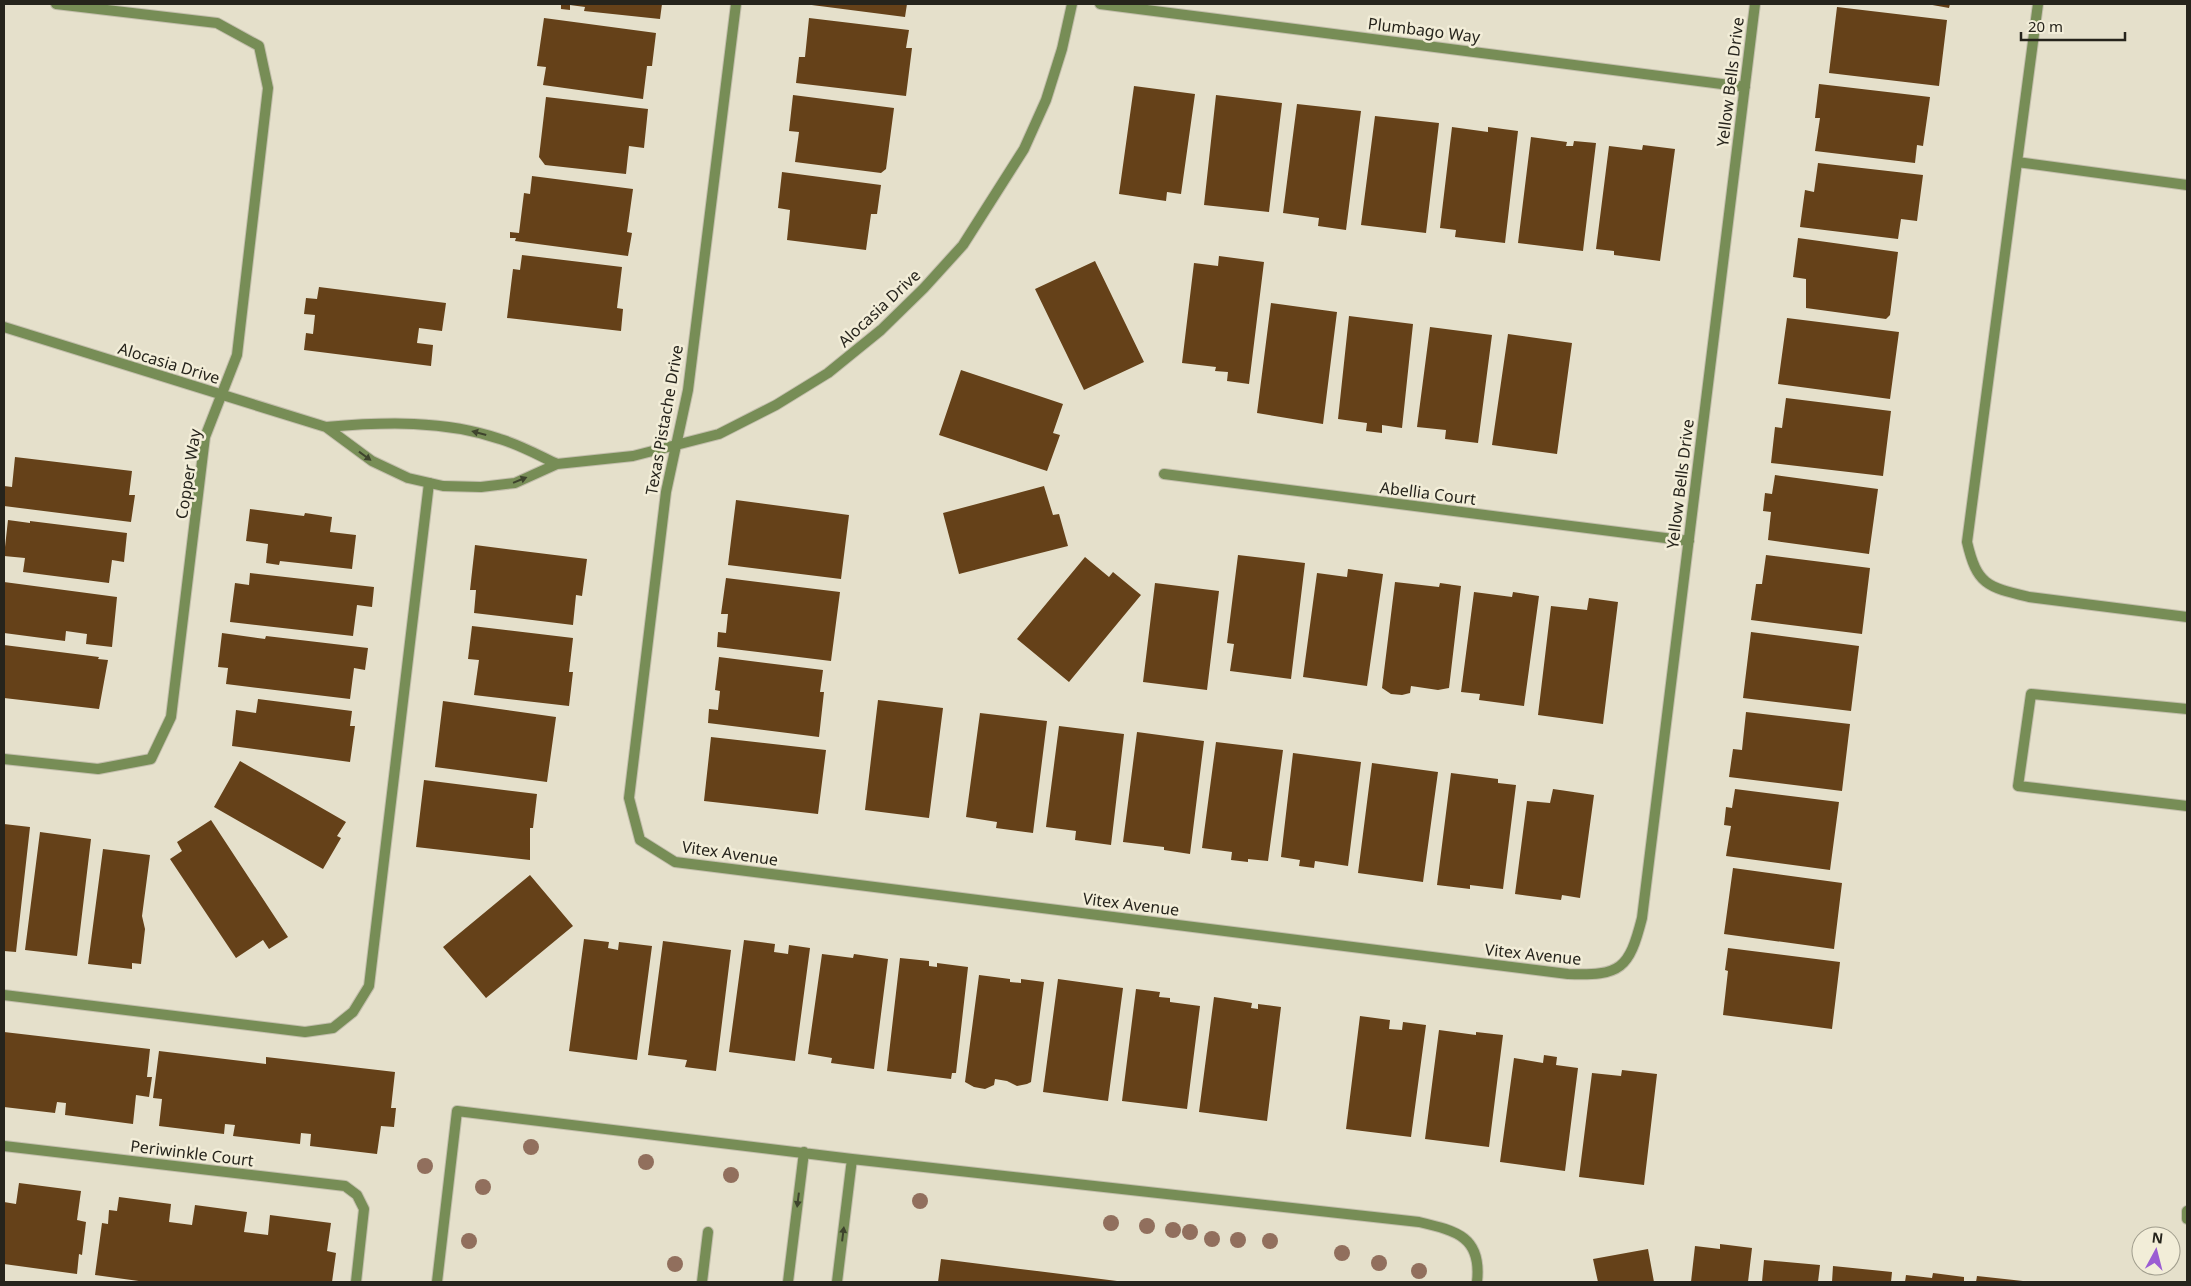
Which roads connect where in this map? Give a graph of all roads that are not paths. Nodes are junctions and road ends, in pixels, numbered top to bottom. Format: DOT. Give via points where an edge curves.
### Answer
graph roads {
  1 [pos="56,4"];
  2 [pos="736,4"];
  3 [pos="1072,4"];
  4 [pos="1100,4"];
  5 [pos="1755,4"];
  6 [pos="2038,4"];
  7 [pos="1745,87"];
  8 [pos="2017,162"];
  9 [pos="2187,184"];
  10 [pos="4,327"];
  11 [pos="222,396"];
  12 [pos="326,427"];
  13 [pos="676,445"];
  14 [pos="556,464"];
  15 [pos="1164,474"];
  16 [pos="429,483"];
  17 [pos="1688,541"];
  18 [pos="2187,617"];
  19 [pos="2187,709"];
  20 [pos="4,759"];
  21 [pos="2187,806"];
  22 [pos="640,840"];
  23 [pos="1623,965"];
  24 [pos="4,995"];
  25 [pos="4,1146"];
  26 [pos="804,1152"];
  27 [pos="852,1159"];
  28 [pos="2187,1211"];
  29 [pos="2187,1219"];
  30 [pos="708,1232"];
  31 [pos="356,1282"];
  32 [pos="437,1282"];
  33 [pos="702,1282"];
  34 [pos="788,1282"];
  35 [pos="837,1282"];
  36 [pos="1476,1282"];
  1 -- 11 [label="street, Copper Way" via="216,23 259,46 268,88 237,356"];
  2 -- 13 [label="street, Texas Pistache Drive" via="688,390"];
  3 -- 13 [label="street, Alocasia Drive" via="1046,100 1024,148 963,245 880,330 828,373 776,405 719,434"];
  4 -- 7 [label="street, Plumbago Way"];
  5 -- 7 [label="street, Yellow Bells Drive"];
  6 -- 8 [label="street"];
  7 -- 17 [label="street, Yellow Bells Drive"];
  8 -- 9 [label="street"];
  8 -- 18 [label="street" via="1967,542 1972,564 1981,580 2004,591"];
  10 -- 11 [label="street, Alocasia Drive"];
  11 -- 12 [label="street, Alocasia Drive"];
  11 -- 20 [label="street, Copper Way" via="205,437 171,717 151,759 98,769"];
  14 -- 12 [label="street, Alocasia Drive, one-way" via="502,439 462,428 418,424"];
  12 -- 16 [label="street, Alocasia Drive, one-way" via="372,461 408,478"];
  13 -- 14 [label="street, Alocasia Drive" via="633,456"];
  13 -- 22 [label="street, Texas Pistache Drive" via="666,492 629,798"];
  16 -- 14 [label="street, Alocasia Drive, one-way" via="481,487 515,483"];
  15 -- 17 [label="street, Abellia Court"];
  16 -- 24 [label="street" via="369,986 353,1012 333,1028 305,1032"];
  17 -- 23 [label="street, Yellow Bells Drive" via="1642,918 1635,946"];
  19 -- 21 [label="street" via="2030,694 2018,786"];
  22 -- 23 [label="street, Vitex Avenue" via="675,862 714,867 1568,974 1599,975"];
  25 -- 31 [label="street, Periwinkle Court" via="345,1186 357,1195 364,1209"];
  26 -- 27 [label="street"];
  26 -- 32 [label="street" via="457,1111"];
  26 -- 34 [label="street, one-way"];
  35 -- 27 [label="street, one-way"];
  27 -- 36 [label="street" via="1419,1222 1449,1229 1469,1242 1479,1263"];
  28 -- 29 [label="street"];
  30 -- 33 [label="street"];
}
